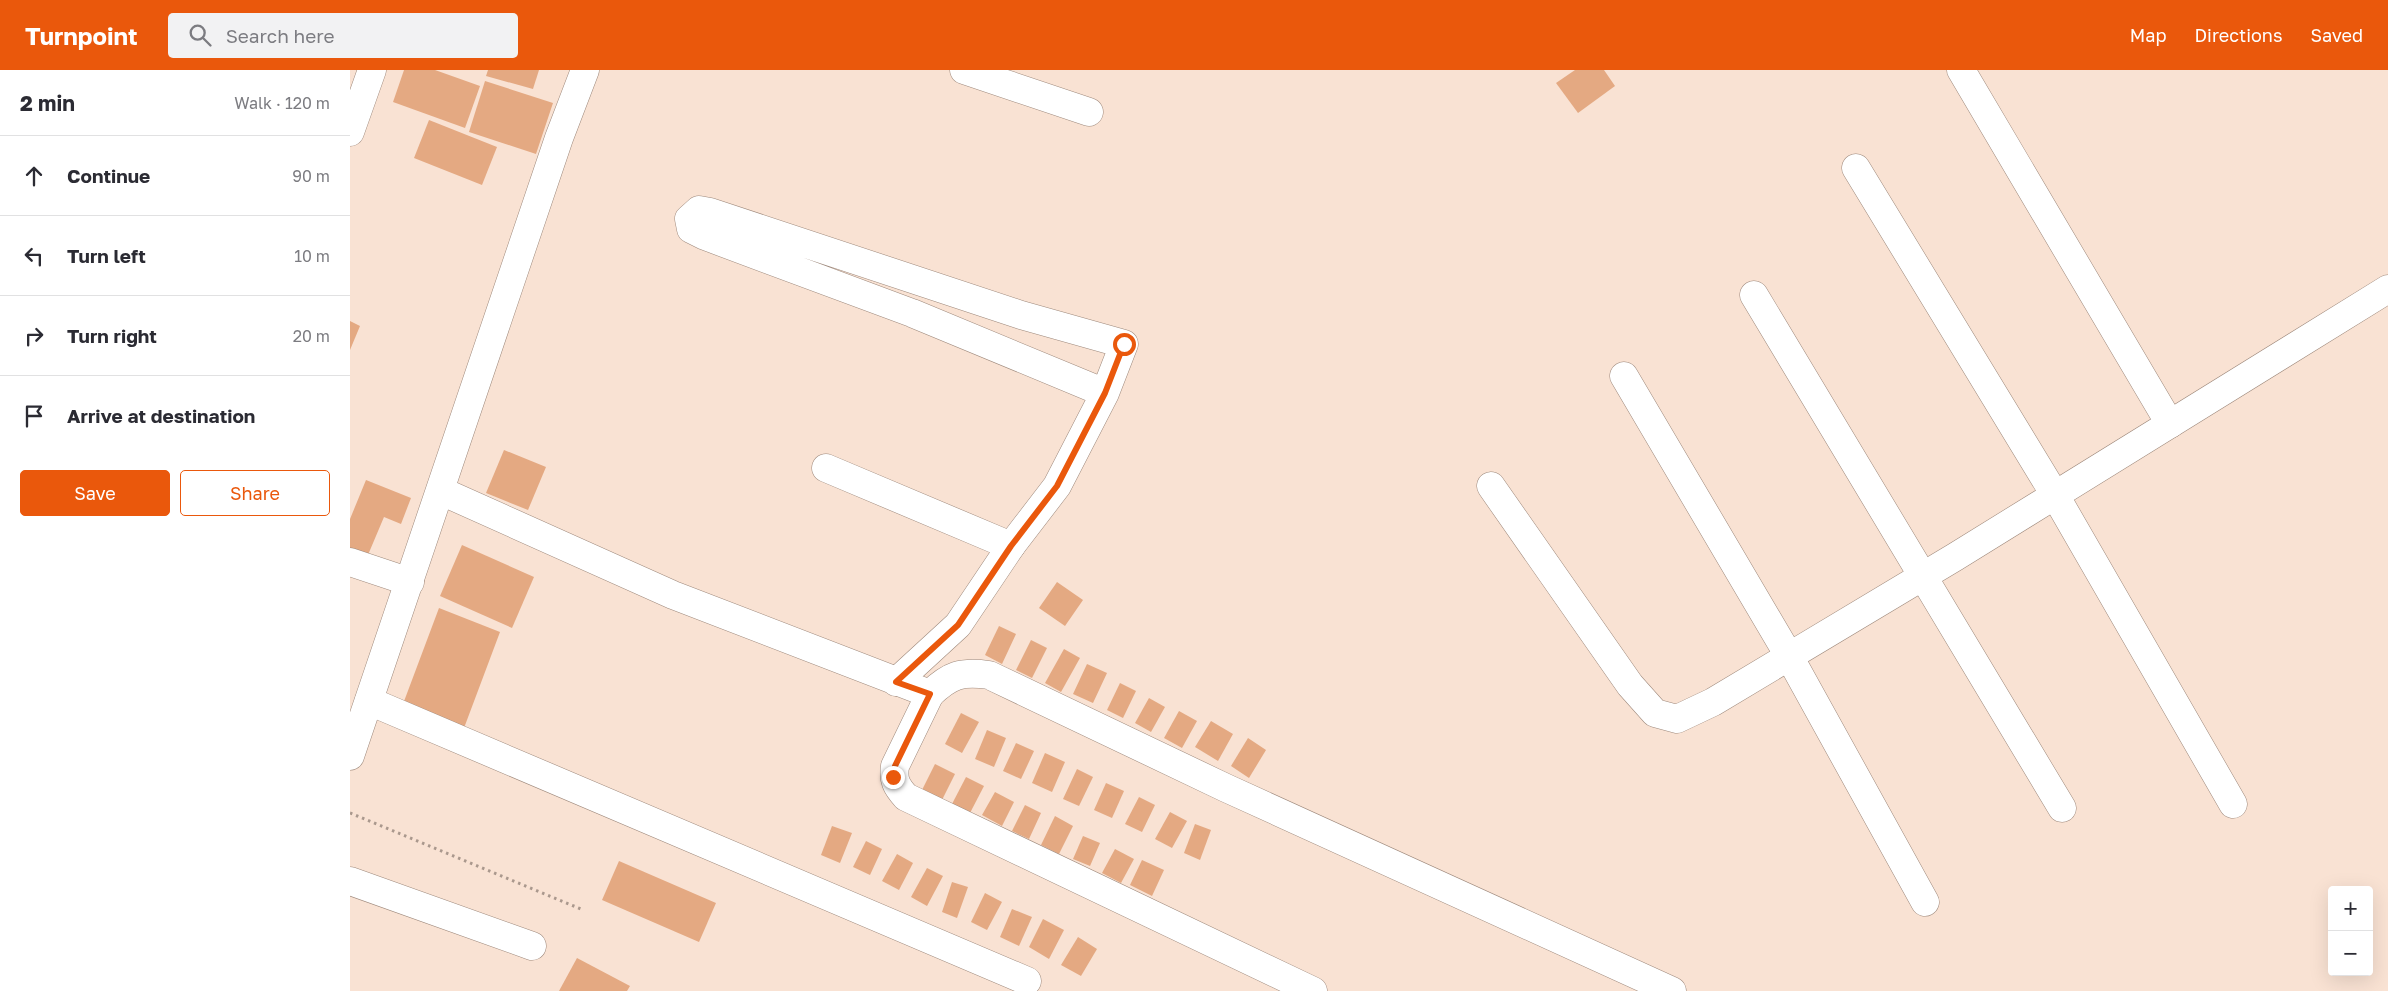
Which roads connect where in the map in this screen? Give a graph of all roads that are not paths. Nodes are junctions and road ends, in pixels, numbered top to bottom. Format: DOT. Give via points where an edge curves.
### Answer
graph roads {
  1 [pos="372,70"];
  2 [pos="585,70"];
  3 [pos="964,70"];
  4 [pos="1961,70"];
  5 [pos="1089,112"];
  6 [pos="350,132"];
  7 [pos="1856,168"];
  8 [pos="2388,289"];
  9 [pos="1754,295"];
  10 [pos="1624,376"];
  11 [pos="1105,393"];
  12 [pos="2170,424"];
  13 [pos="826,468"];
  14 [pos="1491,486"];
  15 [pos="441,491"];
  16 [pos="2055,495"];
  17 [pos="1011,546"];
  18 [pos="350,562"];
  19 [pos="1924,575"];
  20 [pos="410,582"];
  21 [pos="1789,656"];
  22 [pos="896,682"];
  23 [pos="930,694"];
  24 [pos="369,701"];
  25 [pos="350,756"];
  26 [pos="2233,804"];
  27 [pos="2062,808"];
  28 [pos="350,881"];
  29 [pos="1925,902"];
  30 [pos="532,946"];
  31 [pos="1027,981"];
  32 [pos="1314,991"];
  33 [pos="1672,991"];
  1 -- 6 [label="street"];
  2 -- 15 [label="street" via="559,138"];
  3 -- 5 [label="street"];
  4 -- 12 [label="street"];
  7 -- 16 [label="street"];
  8 -- 12 [label="street"];
  9 -- 19 [label="street"];
  10 -- 21 [label="street"];
  11 -- 11 [label="street" via="1124,344 1021,315 710,212 699,210 689,219 691,228 705,236 912,313"];
  11 -- 17 [label="street" via="1057,486"];
  12 -- 16 [label="street"];
  13 -- 17 [label="street"];
  14 -- 21 [label="street" via="1630,685 1655,713 1677,719 1713,702"];
  15 -- 20 [label="street"];
  15 -- 22 [label="street" via="673,595"];
  16 -- 19 [label="street"];
  16 -- 26 [label="street"];
  17 -- 22 [label="street" via="958,625"];
  18 -- 20 [label="street"];
  19 -- 21 [label="street"];
  19 -- 27 [label="street"];
  20 -- 24 [label="street"];
  21 -- 29 [label="street"];
  22 -- 23 [label="street"];
  23 -- 32 [label="street" via="895,766 893,777 897,788 906,797"];
  23 -- 33 [label="street" via="954,675 989,675 1226,788"];
  24 -- 25 [label="street"];
  24 -- 31 [label="street"];
  28 -- 30 [label="street"];
}
